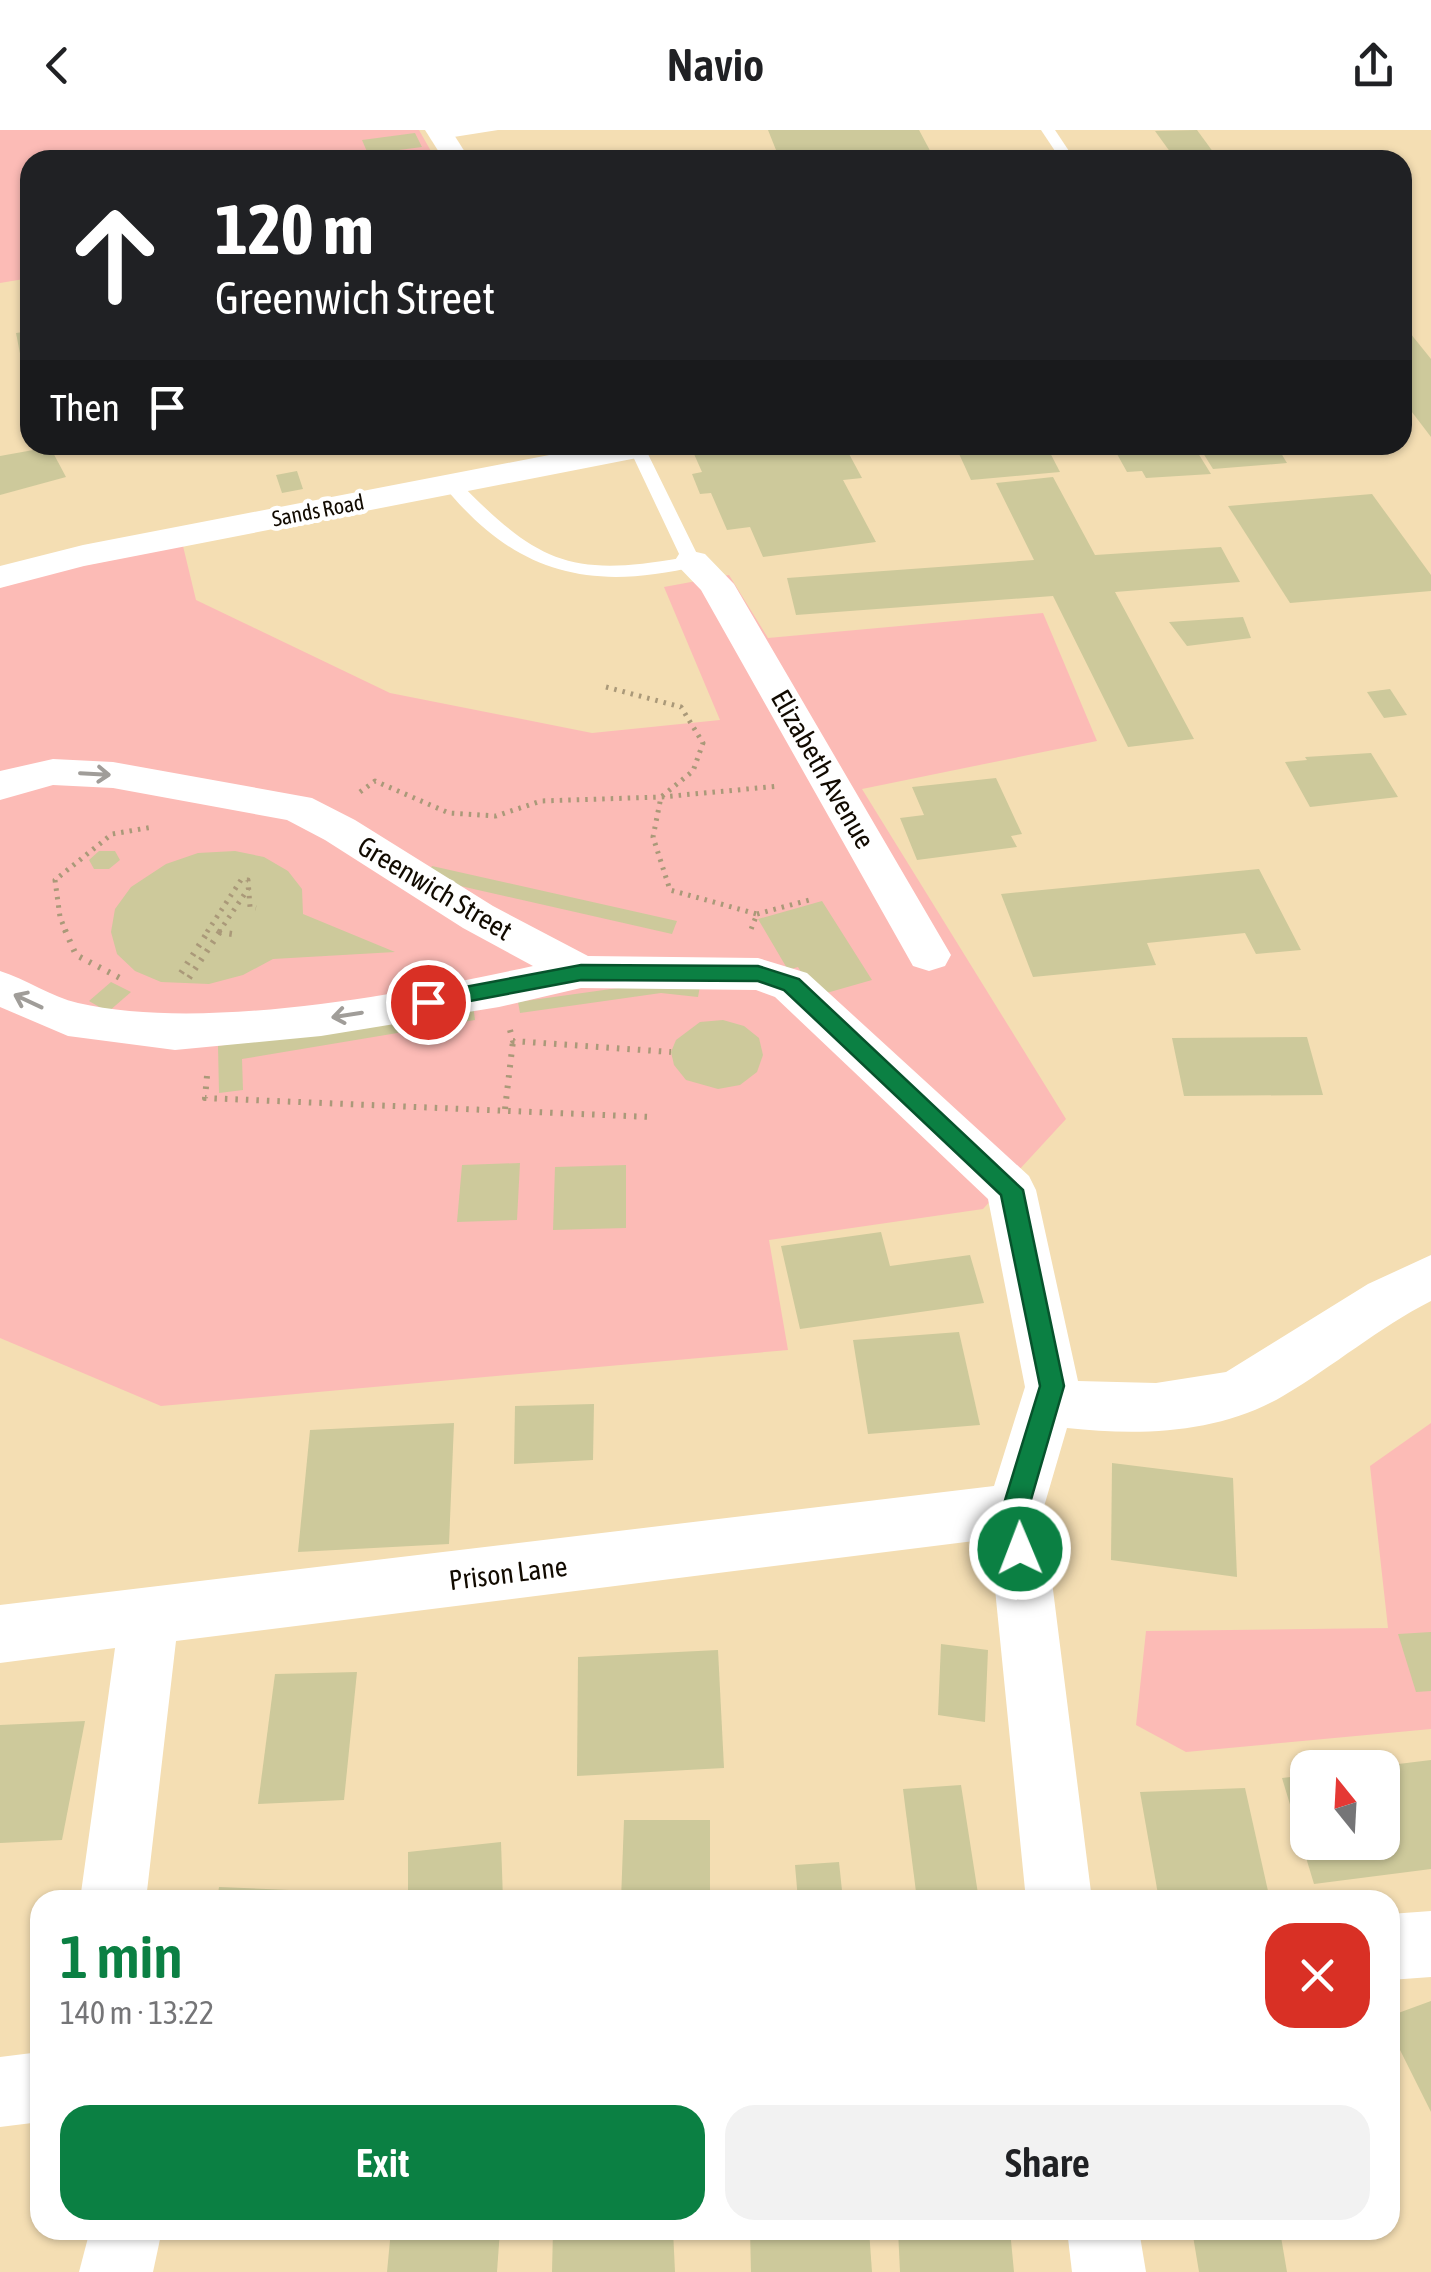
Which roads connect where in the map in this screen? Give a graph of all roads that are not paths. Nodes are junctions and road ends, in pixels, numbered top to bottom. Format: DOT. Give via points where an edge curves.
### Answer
graph roads {
  1 [pos="491,130"];
  2 [pos="440,132"];
  3 [pos="592,455"];
  4 [pos="641,455"];
  5 [pos="450,484"];
  6 [pos="704,573"];
  7 [pos="0,576"];
  8 [pos="0,787"];
  9 [pos="929,955"];
  10 [pos="581,972"];
  11 [pos="0,988"];
  12 [pos="1431,1276"];
  13 [pos="1048,1402"];
  14 [pos="1015,1510"];
  15 [pos="149,1617"];
  16 [pos="0,1634"];
  17 [pos="114,1890"];
  18 [pos="1058,1890"];
  19 [pos="1431,1944"];
  20 [pos="1400,1946"];
  21 [pos="30,2088"];
  22 [pos="0,2092"];
  23 [pos="124,2240"];
  24 [pos="1104,2240"];
  25 [pos="116,2272"];
  26 [pos="1109,2272"];
  1 -- 2 [label="lane"];
  3 -- 5 [label="street, Sands Road"];
  4 -- 6 [label="lane, Elizabeth Avenue"];
  5 -- 6 [label="lane" via="537,559 589,576"];
  5 -- 7 [label="street, Sands Road"];
  6 -- 9 [label="street, Elizabeth Avenue"];
  8 -- 10 [label="street, Greenwich Street, one-way" via="52,772 113,775 297,808"];
  10 -- 11 [label="street, one-way" via="500,990 175,1033 68,1019"];
  10 -- 13 [label="street" via="758,974 792,984 1011,1190 1052,1386"];
  12 -- 13 [label="street" via="1394,1293 1257,1384 1200,1402 1148,1408"];
  13 -- 14 [label="street"];
  14 -- 15 [label="street, Prison Lane"];
  14 -- 18 [label="street"];
  15 -- 16 [label="street, Prison Lane"];
  15 -- 17 [label="street"];
  19 -- 20 [label="street"];
  21 -- 22 [label="street"];
  23 -- 25 [label="street"];
  24 -- 26 [label="street"];
}
